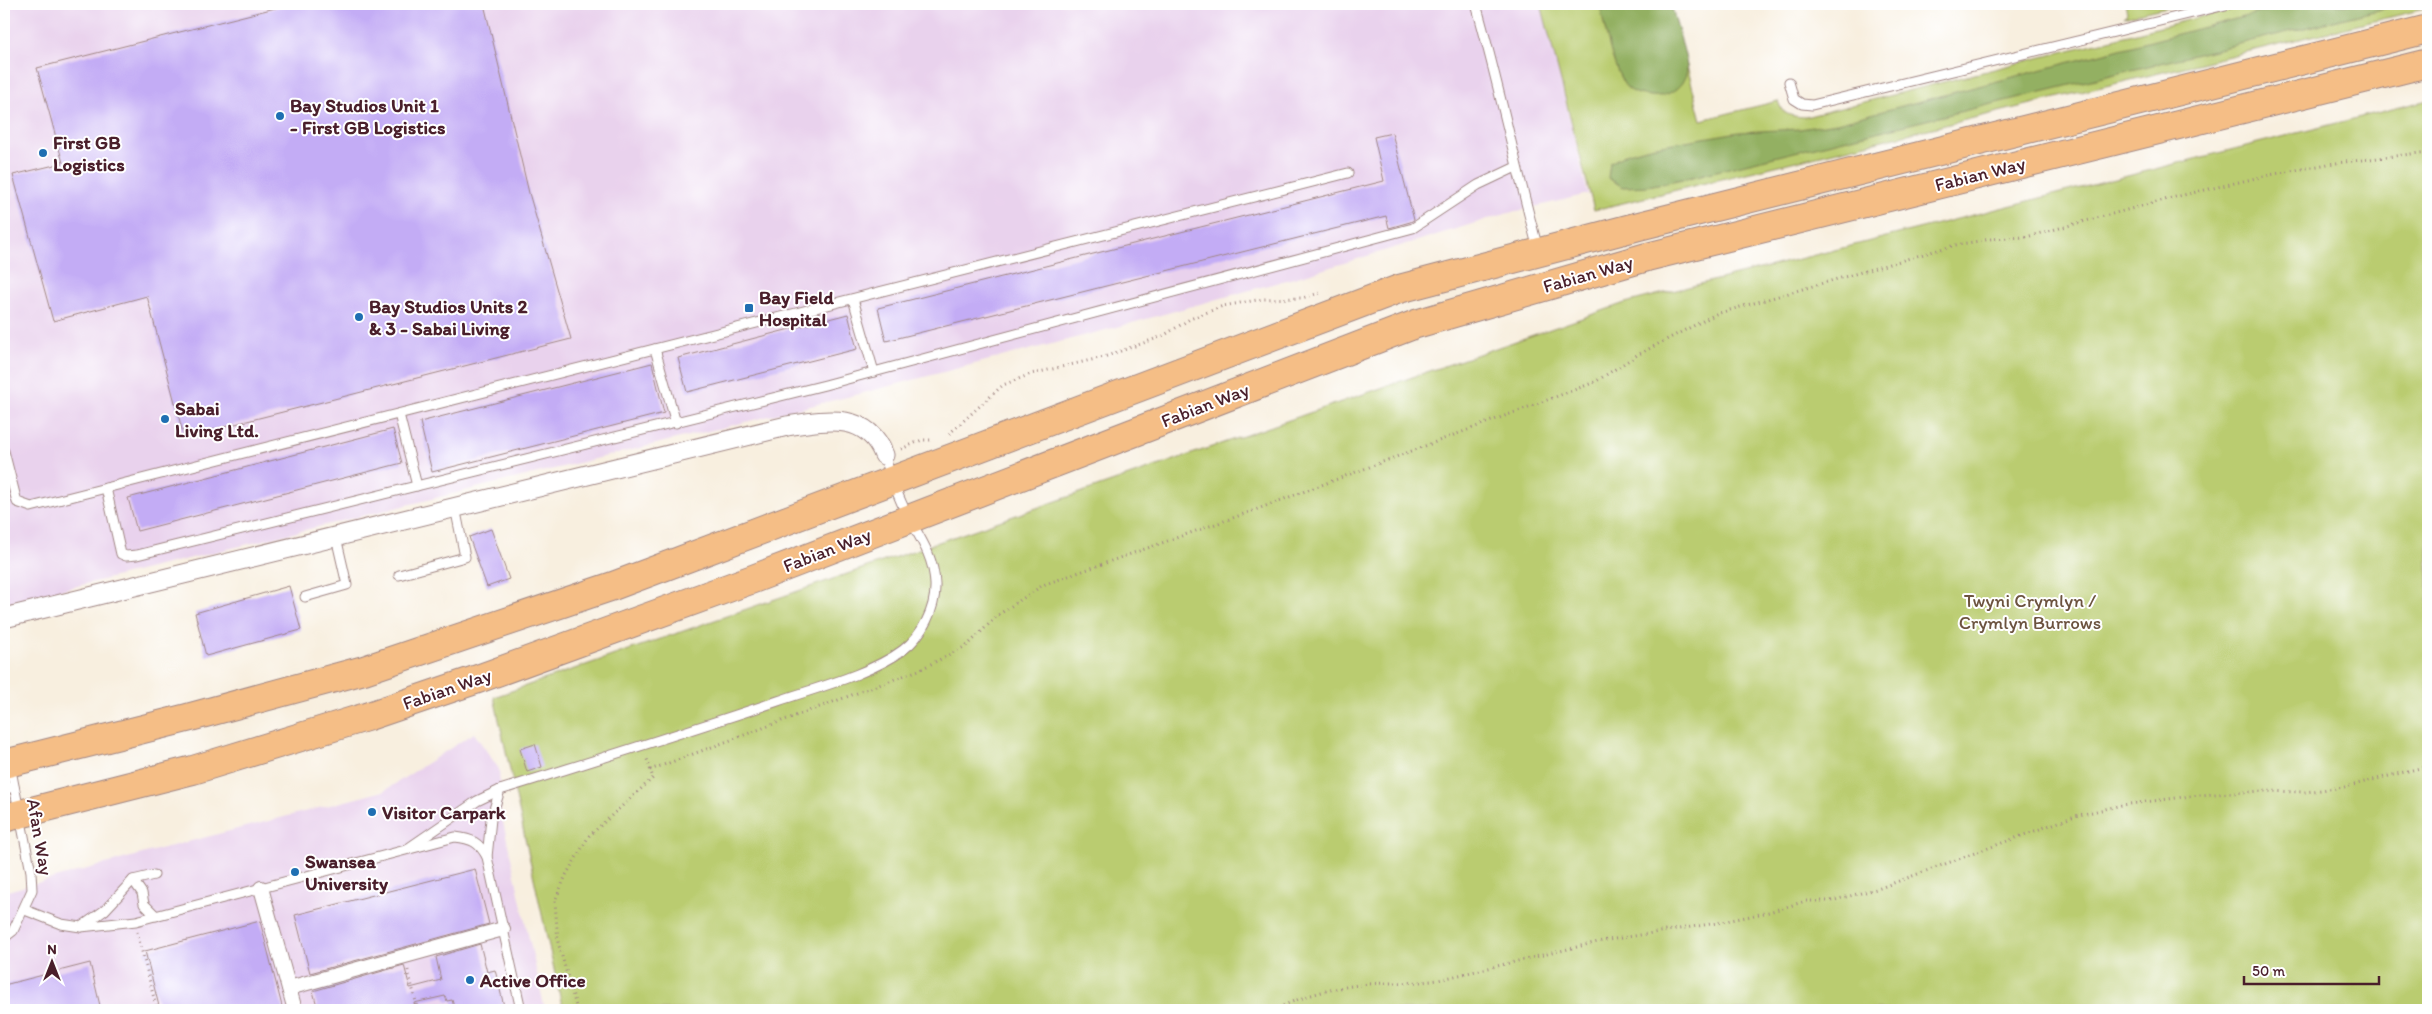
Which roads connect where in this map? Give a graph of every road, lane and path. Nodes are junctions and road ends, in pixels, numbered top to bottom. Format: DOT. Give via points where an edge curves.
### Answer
graph roads {
  1 [pos="1476,4"];
  2 [pos="2230,4"];
  3 [pos="2428,29"];
  4 [pos="2428,63"];
  5 [pos="1789,82"];
  6 [pos="2428,152"];
  7 [pos="1516,167"];
  8 [pos="1348,173"];
  9 [pos="1539,252"];
  10 [pos="853,299"];
  11 [pos="654,349"];
  12 [pos="874,372"];
  13 [pos="399,414"];
  14 [pos="676,422"];
  15 [pos="4,451"];
  16 [pos="884,455"];
  17 [pos="892,481"];
  18 [pos="417,486"];
  19 [pos="106,488"];
  20 [pos="456,508"];
  21 [pos="909,518"];
  22 [pos="336,536"];
  23 [pos="399,575"];
  24 [pos="305,597"];
  25 [pos="4,618"];
  26 [pos="642,746"];
  27 [pos="2428,766"];
  28 [pos="650,770"];
  29 [pos="9,771"];
  30 [pos="4,789"];
  31 [pos="500,790"];
  32 [pos="12,816"];
  33 [pos="405,851"];
  34 [pos="487,858"];
  35 [pos="154,874"];
  36 [pos="133,880"];
  37 [pos="261,888"];
  38 [pos="25,910"];
  39 [pos="156,916"];
  40 [pos="136,921"];
  41 [pos="81,927"];
  42 [pos="503,929"];
  43 [pos="4,938"];
  44 [pos="405,957"];
  45 [pos="289,988"];
  46 [pos="157,1010"];
  47 [pos="295,1010"];
  48 [pos="418,1010"];
  49 [pos="521,1010"];
  50 [pos="577,1010"];
  51 [pos="1274,1010"];
  1 -- 7 [label="lane" via="1498,82"];
  2 -- 5 [label="lane" via="1812,105 1794,99"];
  3 -- 9 [label="highway, Fabian Way"];
  4 -- 21 [label="highway, Fabian Way" via="1647,257 1416,324"];
  6 -- 28 [label="path" via="2269,175 2026,237 1955,245 1716,314 1637,355 1595,382 1255,510 1043,585 998,615 968,644 919,670"];
  7 -- 9 [label="lane"];
  7 -- 12 [label="lane" via="1478,185 1413,228"];
  8 -- 10 [label="lane"];
  9 -- 17 [label="highway, Fabian Way" via="1399,288"];
  10 -- 11 [label="lane"];
  10 -- 12 [label="lane"];
  11 -- 13 [label="lane"];
  11 -- 14 [label="lane"];
  12 -- 14 [label="lane"];
  13 -- 18 [label="lane"];
  13 -- 19 [label="lane"];
  14 -- 18 [label="lane"];
  15 -- 19 [label="lane" via="17,502 31,507"];
  16 -- 17 [label="lane"];
  16 -- 20 [label="street" via="880,445 861,426 842,421 812,422"];
  17 -- 21 [label="lane"];
  17 -- 29 [label="highway, Fabian Way" via="613,586 364,670"];
  18 -- 19 [label="lane" via="126,556 121,554"];
  20 -- 22 [label="street"];
  20 -- 23 [label="lane" via="465,557"];
  21 -- 26 [label="lane" via="922,537 935,584 930,612 919,634 904,650 882,663 827,685"];
  21 -- 32 [label="highway, Fabian Way" via="627,625 366,717 194,770"];
  22 -- 24 [label="lane" via="347,585"];
  22 -- 25 [label="street"];
  26 -- 28 [label="path"];
  26 -- 31 [label="lane"];
  27 -- 51 [label="path" via="2322,790 2200,795 2122,804 2075,816 1880,888 1831,901 1806,901 1717,923 1602,941 1438,980 1335,988 1297,999"];
  28 -- 50 [label="path" via="653,778 589,836 566,874 555,901 558,942"];
  29 -- 30 [label="lane"];
  29 -- 32 [label="lane, Afan Way"];
  31 -- 33 [label="lane" via="477,801"];
  31 -- 34 [label="lane" via="491,819"];
  32 -- 38 [label="lane, Afan Way" via="32,890"];
  33 -- 34 [label="lane" via="456,837 469,838 480,845"];
  33 -- 37 [label="lane"];
  34 -- 42 [label="lane"];
  35 -- 36 [label="lane"];
  36 -- 39 [label="lane" via="142,893 144,904"];
  36 -- 41 [label="lane" via="105,910"];
  37 -- 39 [label="lane"];
  37 -- 45 [label="street"];
  38 -- 41 [label="lane" via="61,924"];
  38 -- 43 [label="lane, Afan Way" via="13,931"];
  39 -- 40 [label="lane"];
  40 -- 41 [label="lane"];
  40 -- 46 [label="path"];
  42 -- 44 [label="street"];
  42 -- 49 [label="lane"];
  44 -- 45 [label="street"];
  44 -- 48 [label="path"];
  45 -- 47 [label="street"];
}
